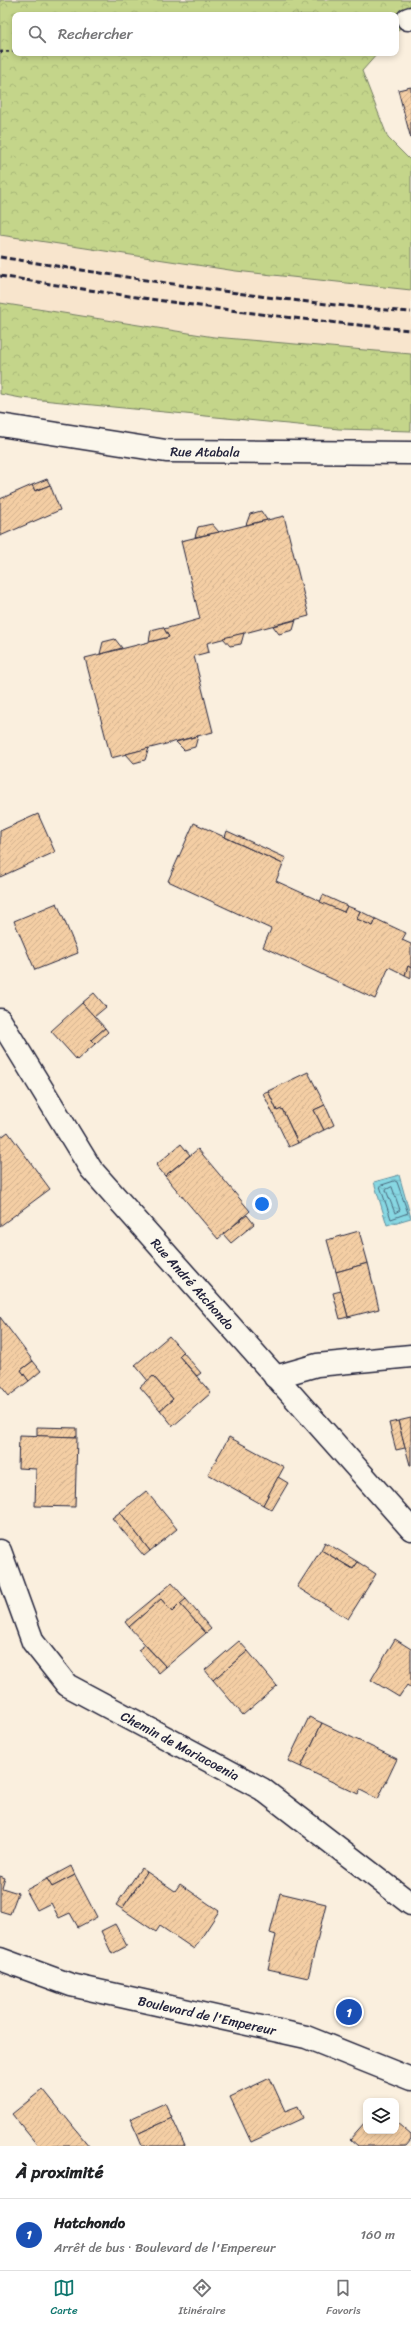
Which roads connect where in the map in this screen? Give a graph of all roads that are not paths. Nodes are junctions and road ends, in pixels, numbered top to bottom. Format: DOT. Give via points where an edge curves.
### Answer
graph roads {
  1 [pos="0,425"];
  2 [pos="411,453"];
  3 [pos="0,1020"];
  4 [pos="411,1356"];
  5 [pos="275,1377"];
  6 [pos="411,1529"];
  7 [pos="0,1551"];
  8 [pos="411,1904"];
  9 [pos="0,1959"];
  10 [pos="411,2079"];
  1 -- 2 [label="street, Rue Atabala" via="166,451"];
  3 -- 5 [label="street, Rue André Atchondo" via="91,1169"];
  4 -- 5 [label="street" via="316,1365"];
  5 -- 6 [label="street, Rue André Atchondo"];
  7 -- 8 [label="street, Chemin de Mariacoenia" via="33,1642 67,1685 262,1789"];
  9 -- 10 [label="street, Boulevard de l'Empereur" via="71,1985 306,2037"];
}
